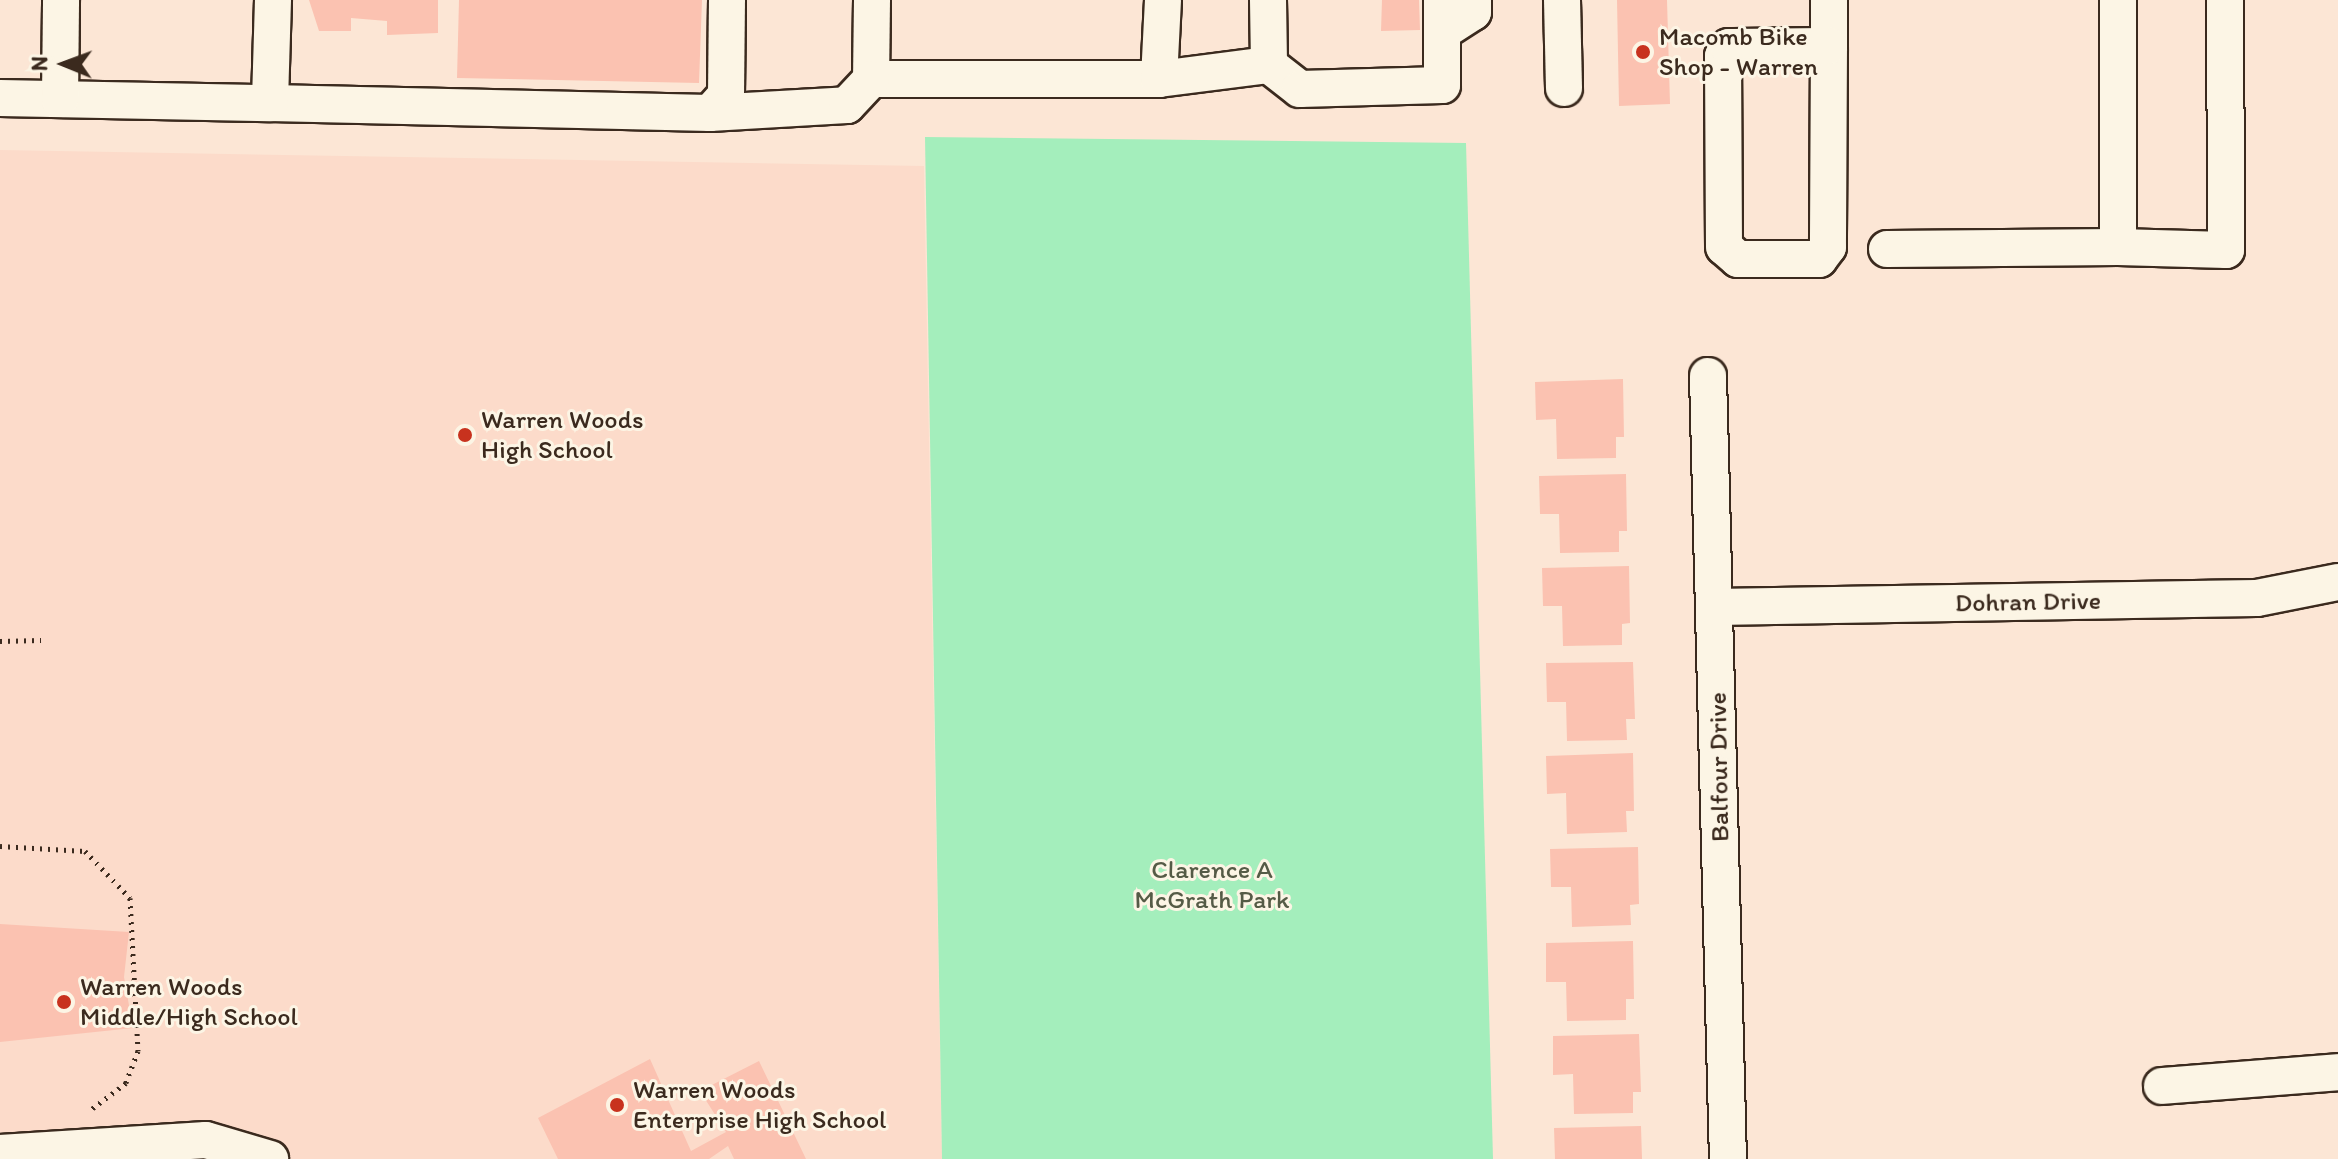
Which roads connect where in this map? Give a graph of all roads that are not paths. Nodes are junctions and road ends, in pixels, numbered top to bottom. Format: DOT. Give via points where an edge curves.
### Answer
graph roads {
  1 [pos="61,0"];
  2 [pos="273,0"];
  3 [pos="727,0"];
  4 [pos="872,0"];
  5 [pos="1163,0"];
  6 [pos="1268,0"];
  7 [pos="1473,0"];
  8 [pos="1562,0"];
  9 [pos="1829,0"];
  10 [pos="2118,0"];
  11 [pos="2225,0"];
  12 [pos="1442,16"];
  13 [pos="1829,46"];
  14 [pos="1269,65"];
  15 [pos="871,79"];
  16 [pos="1159,79"];
  17 [pos="1564,88"];
  18 [pos="0,98"];
  19 [pos="60,99"];
  20 [pos="270,103"];
  21 [pos="710,113"];
  22 [pos="2118,247"];
  23 [pos="1887,249"];
  24 [pos="1708,376"];
  25 [pos="2338,582"];
  26 [pos="1715,607"];
  27 [pos="2338,1072"];
  28 [pos="2162,1086"];
  29 [pos="0,1153"];
  30 [pos="270,1159"];
  31 [pos="1728,1159"];
  1 -- 19 [label="street"];
  2 -- 20 [label="street"];
  3 -- 21 [label="street" via="726,95"];
  4 -- 15 [label="street"];
  5 -- 16 [label="street"];
  6 -- 14 [label="street"];
  7 -- 12 [label="street" via="1473,12"];
  8 -- 17 [label="street"];
  9 -- 13 [label="street"];
  10 -- 22 [label="street"];
  11 -- 22 [label="street" via="2226,250"];
  12 -- 14 [label="street" via="1442,85 1300,89"];
  13 -- 13 [label="street" via="1729,47 1723,56 1724,247 1738,259 1819,259 1828,247"];
  14 -- 16 [label="street"];
  15 -- 16 [label="street"];
  15 -- 21 [label="street" via="847,105"];
  18 -- 19 [label="street"];
  19 -- 20 [label="street"];
  20 -- 21 [label="street"];
  22 -- 23 [label="street"];
  24 -- 26 [label="street, Balfour Drive"];
  25 -- 26 [label="street, Dohran Drive" via="2257,598"];
  26 -- 31 [label="street, Balfour Drive"];
  27 -- 28 [label="street"];
  29 -- 30 [label="street" via="206,1140"];
}
